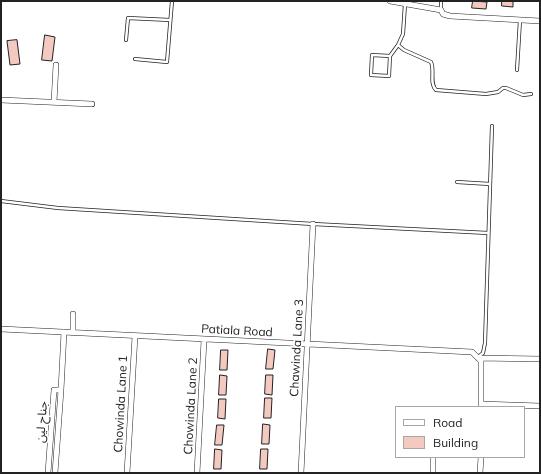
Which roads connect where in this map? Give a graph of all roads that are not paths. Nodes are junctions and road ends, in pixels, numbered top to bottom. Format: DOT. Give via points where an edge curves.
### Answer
graph roads {
  1 [pos="172,1"];
  2 [pos="390,1"];
  3 [pos="441,1"];
  4 [pos="403,3"];
  5 [pos="441,10"];
  6 [pos="520,19"];
  7 [pos="170,20"];
  8 [pos="540,21"];
  9 [pos="126,40"];
  10 [pos="398,45"];
  11 [pos="390,56"];
  12 [pos="135,59"];
  13 [pos="56,65"];
  14 [pos="517,70"];
  15 [pos="531,94"];
  16 [pos="1,100"];
  17 [pos="54,102"];
  18 [pos="92,104"];
  19 [pos="492,126"];
  20 [pos="457,182"];
  21 [pos="490,184"];
  22 [pos="1,201"];
  23 [pos="313,224"];
  24 [pos="488,233"];
  25 [pos="73,314"];
  26 [pos="1,329"];
  27 [pos="64,332"];
  28 [pos="73,333"];
  29 [pos="135,336"];
  30 [pos="204,340"];
  31 [pos="307,345"];
  32 [pos="478,358"];
  33 [pos="540,359"];
  34 [pos="60,390"];
  35 [pos="481,405"];
  36 [pos="540,406"];
  37 [pos="50,443"];
  38 [pos="56,443"];
  39 [pos="433,458"];
  40 [pos="481,458"];
  41 [pos="48,473"];
  42 [pos="55,473"];
  43 [pos="127,473"];
  44 [pos="197,473"];
  45 [pos="301,473"];
  46 [pos="432,473"];
  47 [pos="480,473"];
  1 -- 7 [label="lane"];
  2 -- 4 [label="street"];
  3 -- 5 [label="lane"];
  4 -- 5 [label="street"];
  4 -- 10 [label="lane" via="404,34"];
  5 -- 6 [label="street" via="443,14 450,16"];
  6 -- 8 [label="street"];
  6 -- 14 [label="lane"];
  7 -- 9 [label="lane" via="128,18"];
  7 -- 12 [label="lane" via="167,62"];
  10 -- 11 [label="lane"];
  10 -- 15 [label="lane" via="411,54 431,62 433,88 436,90 486,94 506,88 523,95"];
  11 -- 11 [label="lane" via="372,55 371,75 389,76"];
  13 -- 17 [label="street"];
  16 -- 17 [label="street"];
  17 -- 18 [label="street"];
  19 -- 21 [label="lane"];
  20 -- 21 [label="lane"];
  21 -- 24 [label="lane"];
  22 -- 23 [label="lane" via="58,208"];
  23 -- 24 [label="lane"];
  23 -- 31 [label="street, Chawinda Lane 3"];
  24 -- 32 [label="lane" via="485,343 483,353"];
  25 -- 28 [label="street"];
  26 -- 27 [label="street, Patiala Road"];
  27 -- 28 [label="street, Patiala Road"];
  27 -- 34 [label="street, جناح لین"];
  28 -- 29 [label="street, Patiala Road"];
  29 -- 30 [label="street, Patiala Road"];
  29 -- 43 [label="street, Chowinda Lane 1"];
  30 -- 31 [label="street, Patiala Road"];
  30 -- 44 [label="street, Chowinda Lane 2"];
  31 -- 32 [label="street, Patiala Road" via="472,352"];
  31 -- 45 [label="street, Chawinda Lane 3"];
  32 -- 33 [label="street"];
  32 -- 35 [label="street" via="481,361"];
  34 -- 37 [label="street, جناح لین" via="54,390"];
  34 -- 38 [label="street"];
  35 -- 36 [label="street"];
  37 -- 38 [label="street"];
  37 -- 41 [label="street, جناح لین"];
  38 -- 42 [label="street"];
  39 -- 46 [label="street"];
  40 -- 47 [label="street"];
}
